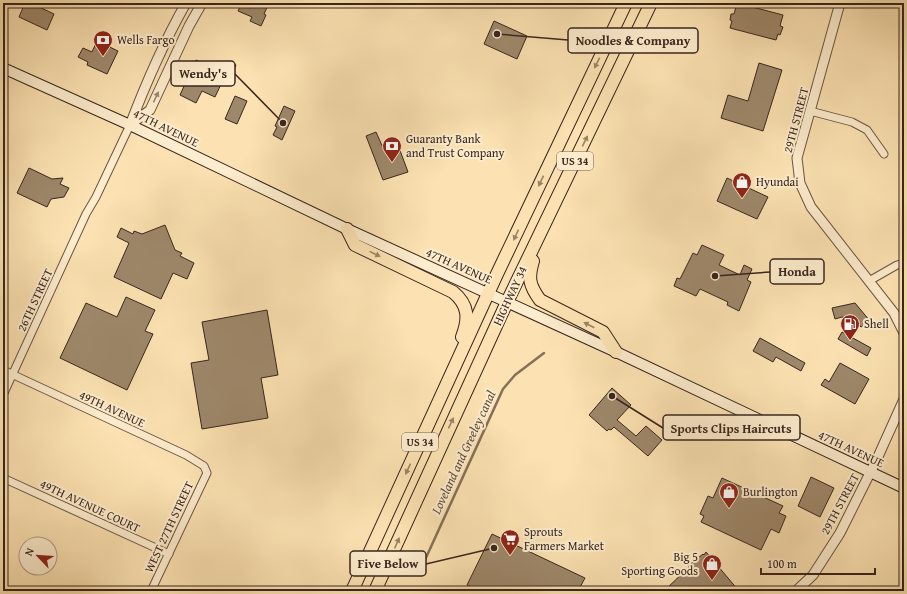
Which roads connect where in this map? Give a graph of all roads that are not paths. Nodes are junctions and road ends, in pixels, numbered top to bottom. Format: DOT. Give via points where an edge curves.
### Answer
graph roads {
  1 [pos="186,3"];
  2 [pos="202,3"];
  3 [pos="626,3"];
  4 [pos="651,3"];
  5 [pos="840,3"];
  6 [pos="3,68"];
  7 [pos="810,111"];
  8 [pos="130,125"];
  9 [pos="884,154"];
  10 [pos="558,196"];
  11 [pos="347,229"];
  12 [pos="904,263"];
  13 [pos="869,281"];
  14 [pos="488,293"];
  15 [pos="507,302"];
  16 [pos="904,333"];
  17 [pos="616,352"];
  18 [pos="3,370"];
  19 [pos="13,375"];
  20 [pos="3,395"];
  21 [pos="904,399"];
  22 [pos="424,435"];
  23 [pos="207,473"];
  24 [pos="870,473"];
  25 [pos="3,478"];
  26 [pos="904,488"];
  27 [pos="169,554"];
  28 [pos="151,591"];
  29 [pos="352,591"];
  30 [pos="375,591"];
  31 [pos="796,591"];
  1 -- 8 [label="street" via="141,96"];
  8 -- 2 [label="street, one-way" via="150,110 188,26"];
  3 -- 14 [label="highway, HIGHWAY 34 / US 34, one-way"];
  10 -- 4 [label="highway, HIGHWAY 34 / US 34, one-way"];
  5 -- 7 [label="street, 29TH STREET"];
  6 -- 8 [label="main road, 47TH AVENUE"];
  7 -- 9 [label="street" via="852,122 868,130"];
  7 -- 13 [label="street, 29TH STREET" via="797,158 800,183 811,207"];
  8 -- 11 [label="main road, 47TH AVENUE"];
  8 -- 19 [label="street, 26TH STREET" via="86,214"];
  10 -- 15 [label="highway, HIGHWAY 34 / US 34"];
  17 -- 10 [label="highway, one-way" via="603,332 540,300 534,292 529,272"];
  11 -- 14 [label="main road, 47TH AVENUE"];
  11 -- 22 [label="highway, one-way" via="355,245 453,292 465,305 467,314 463,334"];
  12 -- 13 [label="street"];
  13 -- 16 [label="street, 29TH STREET" via="894,313"];
  14 -- 15 [label="main road, 47TH AVENUE"];
  14 -- 22 [label="highway, HIGHWAY 34 / US 34"];
  15 -- 17 [label="main road, 47TH AVENUE"];
  30 -- 15 [label="highway, HIGHWAY 34 / US 34, one-way"];
  17 -- 24 [label="main road, 47TH AVENUE"];
  18 -- 19 [label="street, 49TH AVENUE"];
  19 -- 20 [label="street, 26TH STREET"];
  19 -- 23 [label="street, 49TH AVENUE" via="186,455 204,466"];
  21 -- 24 [label="street, 29TH STREET"];
  22 -- 29 [label="highway, HIGHWAY 34 / US 34, one-way"];
  23 -- 27 [label="street, WEST 27TH STREET"];
  24 -- 26 [label="main road, 47TH AVENUE"];
  24 -- 31 [label="street, 29TH STREET" via="840,533 813,575"];
  25 -- 27 [label="street, 49TH AVENUE COURT"];
  27 -- 28 [label="street, WEST 27TH STREET"];
}
